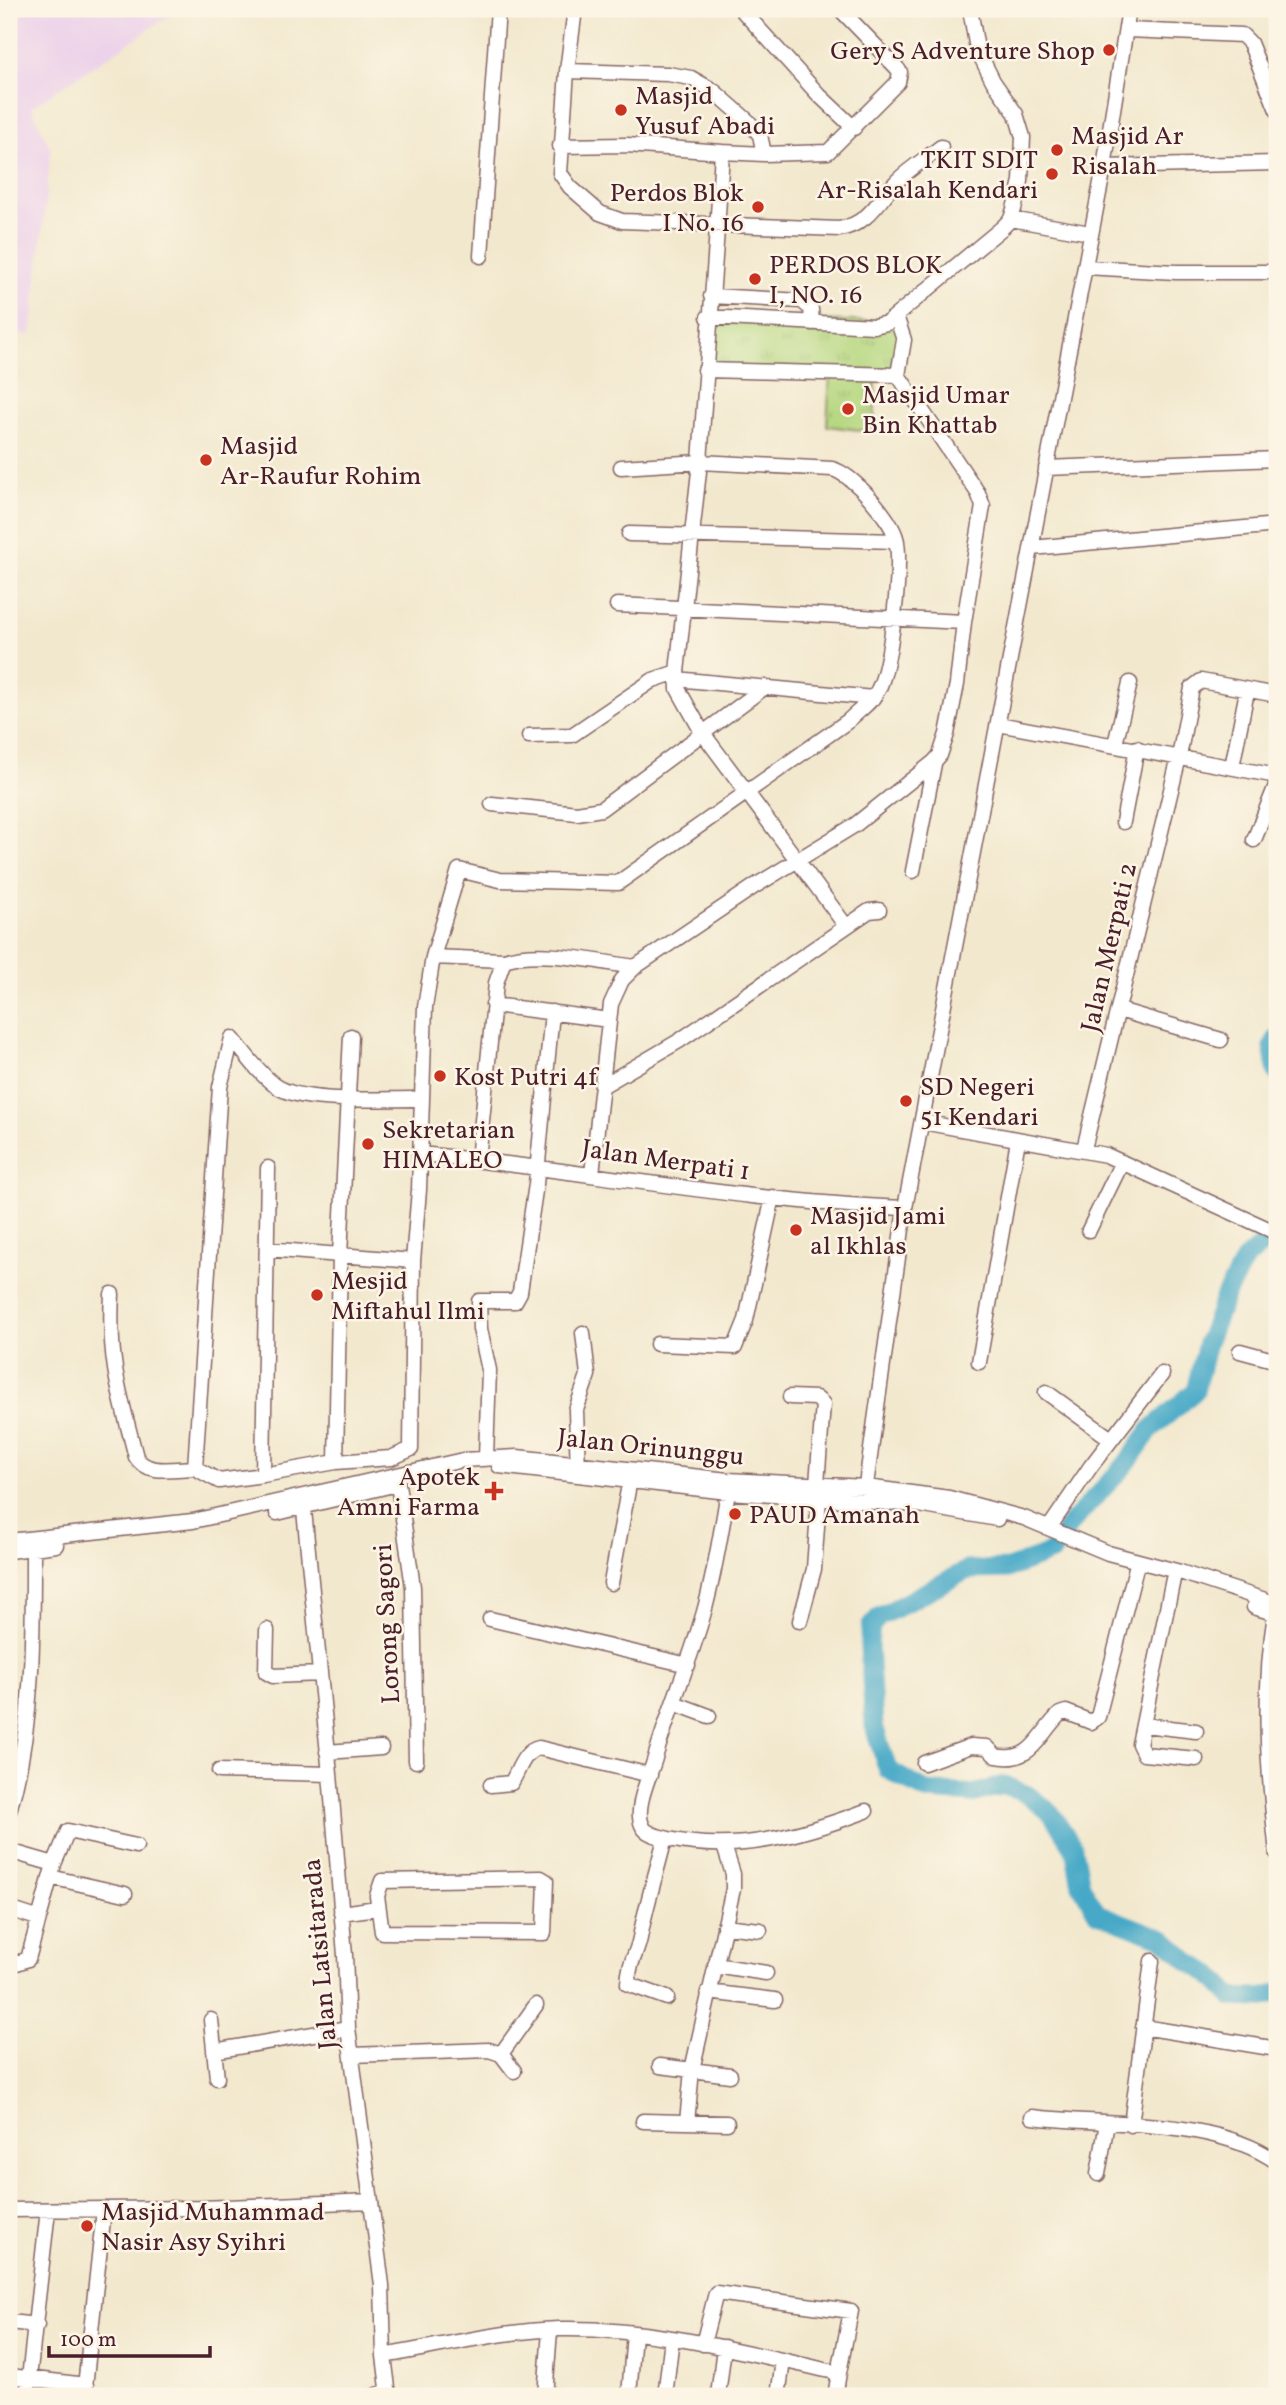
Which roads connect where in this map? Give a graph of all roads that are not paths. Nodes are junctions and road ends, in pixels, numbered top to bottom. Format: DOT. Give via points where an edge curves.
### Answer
graph roads {
  1 [pos="498,9"];
  2 [pos="575,9"];
  3 [pos="741,9"];
  4 [pos="840,9"];
  5 [pos="970,9"];
  6 [pos="1129,9"];
  7 [pos="1128,30"];
  8 [pos="567,71"];
  9 [pos="1277,110"];
  10 [pos="854,128"];
  11 [pos="560,146"];
  12 [pos="941,147"];
  13 [pos="722,152"];
  14 [pos="764,154"];
  15 [pos="1277,163"];
  16 [pos="1104,167"];
  17 [pos="1011,219"];
  18 [pos="719,226"];
  19 [pos="1090,233"];
  20 [pos="481,256"];
  21 [pos="1085,267"];
  22 [pos="1277,272"];
  23 [pos="711,296"];
  24 [pos="896,316"];
  25 [pos="708,317"];
  26 [pos="812,323"];
  27 [pos="705,370"];
  28 [pos="898,376"];
  29 [pos="1277,459"];
  30 [pos="700,462"];
  31 [pos="621,467"];
  32 [pos="1046,468"];
  33 [pos="1277,525"];
  34 [pos="629,534"];
  35 [pos="692,536"];
  36 [pos="897,541"];
  37 [pos="1032,548"];
  38 [pos="617,605"];
  39 [pos="685,610"];
  40 [pos="892,618"];
  41 [pos="964,622"];
  42 [pos="677,676"];
  43 [pos="1130,683"];
  44 [pos="765,687"];
  45 [pos="1247,691"];
  46 [pos="1277,695"];
  47 [pos="873,698"];
  48 [pos="998,724"];
  49 [pos="702,732"];
  50 [pos="528,736"];
  51 [pos="1115,744"];
  52 [pos="1137,748"];
  53 [pos="1179,757"];
  54 [pos="934,762"];
  55 [pos="1232,768"];
  56 [pos="1277,776"];
  57 [pos="1277,783"];
  58 [pos="748,792"];
  59 [pos="1274,801"];
  60 [pos="492,804"];
  61 [pos="1123,822"];
  62 [pos="1254,840"];
  63 [pos="799,859"];
  64 [pos="914,871"];
  65 [pos="879,910"];
  66 [pos="846,926"];
  67 [pos="433,957"];
  68 [pos="505,960"];
  69 [pos="635,967"];
  70 [pos="493,1005"];
  71 [pos="1119,1010"];
  72 [pos="552,1012"];
  73 [pos="609,1020"];
  74 [pos="351,1036"];
  75 [pos="1221,1040"];
  76 [pos="604,1084"];
  77 [pos="346,1098"];
  78 [pos="421,1099"];
  79 [pos="922,1122"];
  80 [pos="1018,1140"];
  81 [pos="1084,1149"];
  82 [pos="420,1154"];
  83 [pos="478,1160"];
  84 [pos="1122,1162"];
  85 [pos="538,1167"];
  86 [pos="268,1168"];
  87 [pos="592,1174"];
  88 [pos="773,1197"];
  89 [pos="905,1208"];
  90 [pos="1089,1230"];
  91 [pos="1277,1233"];
  92 [pos="267,1249"];
  93 [pos="340,1255"];
  94 [pos="413,1261"];
  95 [pos="112,1294"];
  96 [pos="583,1333"];
  97 [pos="657,1344"];
  98 [pos="1240,1351"];
  99 [pos="1277,1361"];
  100 [pos="979,1362"];
  101 [pos="1162,1374"];
  102 [pos="1046,1392"];
  103 [pos="790,1397"];
  104 [pos="1111,1439"];
  105 [pos="408,1452"];
  106 [pos="486,1457"];
  107 [pos="336,1462"];
  108 [pos="195,1468"];
  109 [pos="579,1468"];
  110 [pos="263,1475"];
  111 [pos="415,1475"];
  112 [pos="630,1479"];
  113 [pos="398,1484"];
  114 [pos="818,1491"];
  115 [pos="729,1492"];
  116 [pos="865,1493"];
  117 [pos="303,1502"];
  118 [pos="140,1531"];
  119 [pos="1054,1533"];
  120 [pos="9,1541"];
  121 [pos="1079,1545"];
  122 [pos="33,1549"];
  123 [pos="9,1551"];
  124 [pos="1136,1568"];
  125 [pos="1173,1579"];
  126 [pos="611,1583"];
  127 [pos="1277,1610"];
  128 [pos="490,1619"];
  129 [pos="800,1621"];
  130 [pos="267,1630"];
  131 [pos="688,1665"];
  132 [pos="320,1674"];
  133 [pos="674,1703"];
  134 [pos="709,1716"];
  135 [pos="1143,1724"];
  136 [pos="1196,1731"];
  137 [pos="382,1748"];
  138 [pos="327,1752"];
  139 [pos="1196,1759"];
  140 [pos="416,1761"];
  141 [pos="924,1763"];
  142 [pos="219,1771"];
  143 [pos="330,1774"];
  144 [pos="650,1775"];
  145 [pos="491,1785"];
  146 [pos="9,1811"];
  147 [pos="866,1811"];
  148 [pos="665,1838"];
  149 [pos="136,1846"];
  150 [pos="724,1846"];
  151 [pos="9,1851"];
  152 [pos="1277,1853"];
  153 [pos="52,1871"];
  154 [pos="125,1894"];
  155 [pos="377,1908"];
  156 [pos="9,1909"];
  157 [pos="341,1913"];
  158 [pos="37,1918"];
  159 [pos="724,1926"];
  160 [pos="760,1930"];
  161 [pos="1152,1961"];
  162 [pos="715,1965"];
  163 [pos="9,1966"];
  164 [pos="766,1973"];
  165 [pos="708,1992"];
  166 [pos="667,1998"];
  167 [pos="775,2000"];
  168 [pos="536,2005"];
  169 [pos="211,2020"];
  170 [pos="1143,2027"];
  171 [pos="348,2028"];
  172 [pos="1277,2049"];
  173 [pos="214,2051"];
  174 [pos="352,2054"];
  175 [pos="501,2054"];
  176 [pos="660,2066"];
  177 [pos="692,2070"];
  178 [pos="514,2071"];
  179 [pos="730,2075"];
  180 [pos="217,2078"];
  181 [pos="1032,2117"];
  182 [pos="643,2121"];
  183 [pos="687,2122"];
  184 [pos="727,2123"];
  185 [pos="1107,2123"];
  186 [pos="1131,2125"];
  187 [pos="1277,2162"];
  188 [pos="1098,2174"];
  189 [pos="370,2201"];
  190 [pos="9,2210"];
  191 [pos="48,2210"];
  192 [pos="103,2210"];
  193 [pos="9,2322"];
  194 [pos="37,2325"];
  195 [pos="550,2330"];
  196 [pos="634,2333"];
  197 [pos="672,2337"];
  198 [pos="703,2344"];
  199 [pos="723,2347"];
  200 [pos="384,2356"];
  201 [pos="783,2361"];
  202 [pos="839,2373"];
  203 [pos="9,2376"];
  204 [pos="29,2379"];
  205 [pos="85,2390"];
  206 [pos="389,2394"];
  207 [pos="27,2396"];
  208 [pos="374,2396"];
  209 [pos="545,2396"];
  210 [pos="629,2396"];
  211 [pos="665,2396"];
  212 [pos="718,2396"];
  213 [pos="778,2396"];
  214 [pos="835,2396"];
  1 -- 20 [label="street"];
  2 -- 8 [label="street"];
  3 -- 10 [label="street"];
  4 -- 10 [label="street" via="900,72 898,82"];
  5 -- 17 [label="street" via="977,49 1016,114 1024,138 1021,181"];
  6 -- 7 [label="street"];
  7 -- 9 [label="street" via="1242,36 1250,43"];
  7 -- 16 [label="street"];
  8 -- 11 [label="street"];
  8 -- 14 [label="street" via="691,78 748,121 760,135"];
  10 -- 14 [label="street" via="825,154"];
  11 -- 13 [label="street"];
  11 -- 18 [label="street" via="560,173 566,183 613,220"];
  12 -- 18 [label="street" via="899,179 869,216 851,227"];
  13 -- 14 [label="street"];
  13 -- 18 [label="street"];
  15 -- 16 [label="street"];
  16 -- 19 [label="street"];
  17 -- 19 [label="street"];
  17 -- 24 [label="street"];
  18 -- 23 [label="street"];
  19 -- 21 [label="street"];
  21 -- 22 [label="street"];
  21 -- 32 [label="street"];
  23 -- 25 [label="street"];
  23 -- 26 [label="street" via="802,301 811,309"];
  24 -- 26 [label="street" via="874,327"];
  24 -- 28 [label="street" via="904,340"];
  25 -- 26 [label="street"];
  25 -- 27 [label="street"];
  27 -- 28 [label="street"];
  27 -- 30 [label="street"];
  28 -- 41 [label="street" via="983,506"];
  29 -- 32 [label="street"];
  30 -- 31 [label="street"];
  30 -- 35 [label="street"];
  30 -- 36 [label="street" via="839,470 878,509"];
  32 -- 37 [label="street"];
  33 -- 37 [label="street"];
  34 -- 35 [label="street"];
  35 -- 36 [label="street"];
  35 -- 39 [label="street"];
  36 -- 40 [label="street"];
  37 -- 48 [label="street"];
  38 -- 39 [label="street"];
  39 -- 40 [label="street"];
  39 -- 42 [label="street"];
  40 -- 41 [label="street"];
  40 -- 47 [label="street" via="884,673"];
  41 -- 54 [label="street" via="947,734"];
  42 -- 44 [label="street"];
  42 -- 49 [label="street" via="683,701"];
  42 -- 50 [label="street" via="653,680 572,735"];
  43 -- 51 [label="street"];
  44 -- 47 [label="street"];
  44 -- 49 [label="street"];
  45 -- 46 [label="street"];
  45 -- 53 [label="street, Jalan Merpati 2" via="1201,681 1195,684"];
  45 -- 55 [label="street"];
  47 -- 58 [label="street" via="839,728"];
  48 -- 51 [label="street"];
  48 -- 79 [label="street"];
  49 -- 58 [label="street"];
  49 -- 60 [label="street" via="594,812"];
  51 -- 52 [label="street"];
  52 -- 53 [label="street"];
  52 -- 61 [label="street"];
  53 -- 55 [label="street"];
  53 -- 71 [label="street, Jalan Merpati 2"];
  54 -- 63 [label="street" via="855,825"];
  54 -- 64 [label="street"];
  55 -- 56 [label="street"];
  57 -- 59 [label="street"];
  58 -- 63 [label="street"];
  58 -- 67 [label="street" via="618,883 500,880 459,870"];
  59 -- 62 [label="street"];
  63 -- 66 [label="street"];
  63 -- 69 [label="street"];
  65 -- 66 [label="street"];
  66 -- 76 [label="street" via="679,1041"];
  67 -- 68 [label="street"];
  67 -- 78 [label="street" via="425,1007"];
  68 -- 69 [label="street" via="555,957"];
  68 -- 70 [label="street"];
  69 -- 73 [label="street" via="616,989"];
  70 -- 72 [label="street"];
  70 -- 83 [label="street"];
  71 -- 75 [label="street"];
  71 -- 81 [label="street, Jalan Merpati 2"];
  72 -- 73 [label="street"];
  72 -- 85 [label="street"];
  73 -- 76 [label="street"];
  74 -- 77 [label="street"];
  76 -- 87 [label="street"];
  77 -- 78 [label="street"];
  77 -- 93 [label="street"];
  77 -- 108 [label="street" via="286,1091 267,1078 232,1038 220,1087"];
  78 -- 82 [label="street"];
  79 -- 80 [label="street"];
  79 -- 89 [label="street"];
  80 -- 81 [label="street"];
  80 -- 100 [label="street"];
  81 -- 84 [label="street"];
  82 -- 83 [label="street, Jalan Merpati 1"];
  82 -- 94 [label="street"];
  83 -- 85 [label="street, Jalan Merpati 1"];
  84 -- 90 [label="street"];
  84 -- 91 [label="street"];
  85 -- 87 [label="street, Jalan Merpati 1"];
  85 -- 106 [label="street" via="520,1292 509,1303 479,1301 489,1381"];
  86 -- 92 [label="street"];
  87 -- 88 [label="street, Jalan Merpati 1"];
  88 -- 89 [label="street, Jalan Merpati 1"];
  88 -- 97 [label="street" via="746,1320 735,1347"];
  89 -- 116 [label="street"];
  92 -- 93 [label="street"];
  92 -- 110 [label="street"];
  93 -- 94 [label="street"];
  93 -- 107 [label="street"];
  94 -- 105 [label="street"];
  95 -- 108 [label="street" via="115,1382 136,1457 150,1469"];
  96 -- 109 [label="street" via="588,1375 576,1410"];
  98 -- 99 [label="street"];
  101 -- 104 [label="street"];
  102 -- 104 [label="street"];
  103 -- 114 [label="street" via="816,1398 823,1404"];
  104 -- 119 [label="street"];
  105 -- 107 [label="street" via="391,1458"];
  105 -- 111 [label="street"];
  106 -- 109 [label="street, Jalan Orinunggu"];
  106 -- 111 [label="street, Jalan Orinunggu"];
  107 -- 110 [label="street"];
  108 -- 110 [label="street" via="219,1481"];
  109 -- 111 [label="street, Jalan Orinunggu" via="485,1466"];
  109 -- 112 [label="street, Jalan Orinunggu"];
  109 -- 114 [label="street, Jalan Orinunggu"];
  111 -- 113 [label="street, Jalan Orinunggu"];
  111 -- 117 [label="street, Jalan Orinunggu"];
  112 -- 115 [label="street, Jalan Orinunggu"];
  112 -- 126 [label="street"];
  113 -- 117 [label="street, Jalan Orinunggu"];
  113 -- 140 [label="street, Lorong Sagori" via="413,1587"];
  114 -- 115 [label="street, Jalan Orinunggu"];
  114 -- 116 [label="street, Jalan Orinunggu"];
  114 -- 129 [label="street" via="814,1569"];
  115 -- 131 [label="street" via="705,1609"];
  116 -- 119 [label="street, Jalan Orinunggu"];
  117 -- 118 [label="street, Jalan Orinunggu"];
  117 -- 132 [label="street, Jalan Latsitarada"];
  118 -- 120 [label="street, Jalan Orinunggu"];
  118 -- 122 [label="street, Jalan Orinunggu"];
  119 -- 121 [label="street, Jalan Orinunggu"];
  121 -- 124 [label="street, Jalan Orinunggu"];
  121 -- 127 [label="street, Jalan Orinunggu"];
  122 -- 123 [label="street, Jalan Orinunggu"];
  122 -- 146 [label="street" via="24,1749"];
  124 -- 125 [label="street, Jalan Orinunggu"];
  124 -- 141 [label="street" via="1098,1717 1091,1722 1060,1714 1037,1745 1011,1757 971,1746"];
  125 -- 127 [label="street, Jalan Orinunggu"];
  125 -- 135 [label="street"];
  127 -- 152 [label="street" via="1266,1694 1266,1758"];
  128 -- 131 [label="street"];
  130 -- 132 [label="street" via="266,1672 273,1676"];
  131 -- 133 [label="street"];
  132 -- 138 [label="street, Jalan Latsitarada"];
  133 -- 134 [label="street"];
  133 -- 144 [label="street"];
  135 -- 136 [label="street"];
  135 -- 139 [label="street" via="1139,1744 1144,1754"];
  137 -- 138 [label="street"];
  138 -- 143 [label="street, Jalan Latsitarada"];
  142 -- 143 [label="street"];
  143 -- 157 [label="street, Jalan Latsitarada"];
  144 -- 145 [label="street" via="538,1748 526,1756 511,1783"];
  144 -- 148 [label="street" via="640,1808 641,1824 645,1831"];
  147 -- 150 [label="street" via="799,1833"];
  148 -- 150 [label="street"];
  148 -- 166 [label="street" via="629,1964 628,1984"];
  149 -- 153 [label="street" via="68,1831"];
  150 -- 159 [label="street" via="734,1881"];
  151 -- 153 [label="street"];
  153 -- 154 [label="street"];
  153 -- 158 [label="street"];
  155 -- 155 [label="street" via="382,1932 387,1933 544,1933 547,1888 541,1878 382,1881 377,1888"];
  155 -- 157 [label="street"];
  156 -- 158 [label="street"];
  157 -- 171 [label="street, Jalan Latsitarada"];
  158 -- 163 [label="street" via="28,1959"];
  159 -- 160 [label="street"];
  159 -- 162 [label="street"];
  161 -- 170 [label="street"];
  162 -- 164 [label="street"];
  162 -- 165 [label="street"];
  165 -- 167 [label="street"];
  165 -- 177 [label="street"];
  168 -- 175 [label="street"];
  169 -- 173 [label="street"];
  170 -- 172 [label="street"];
  170 -- 186 [label="street"];
  171 -- 173 [label="street"];
  171 -- 174 [label="street, Jalan Latsitarada"];
  173 -- 180 [label="street"];
  174 -- 175 [label="street" via="473,2050"];
  174 -- 189 [label="street, Jalan Latsitarada"];
  175 -- 178 [label="street"];
  176 -- 177 [label="street"];
  177 -- 179 [label="street"];
  177 -- 183 [label="street"];
  181 -- 185 [label="street"];
  182 -- 183 [label="street"];
  183 -- 184 [label="street"];
  185 -- 186 [label="street"];
  185 -- 188 [label="street"];
  186 -- 187 [label="street" via="1237,2140"];
  189 -- 192 [label="street"];
  189 -- 200 [label="street, Jalan Latsitarada" via="382,2285"];
  190 -- 191 [label="street"];
  191 -- 192 [label="street"];
  191 -- 194 [label="street"];
  192 -- 205 [label="street"];
  193 -- 194 [label="street"];
  194 -- 204 [label="street"];
  195 -- 196 [label="street"];
  195 -- 200 [label="street"];
  195 -- 209 [label="street"];
  196 -- 197 [label="street"];
  196 -- 210 [label="street"];
  197 -- 198 [label="street"];
  197 -- 211 [label="street"];
  198 -- 199 [label="street"];
  198 -- 202 [label="street" via="716,2293 851,2311"];
  199 -- 201 [label="street"];
  199 -- 212 [label="street"];
  200 -- 206 [label="street, Jalan Latsitarada"];
  201 -- 202 [label="street"];
  201 -- 213 [label="street"];
  202 -- 214 [label="street"];
  203 -- 204 [label="street"];
  204 -- 205 [label="street"];
  204 -- 207 [label="street"];
  206 -- 208 [label="street"];
}
